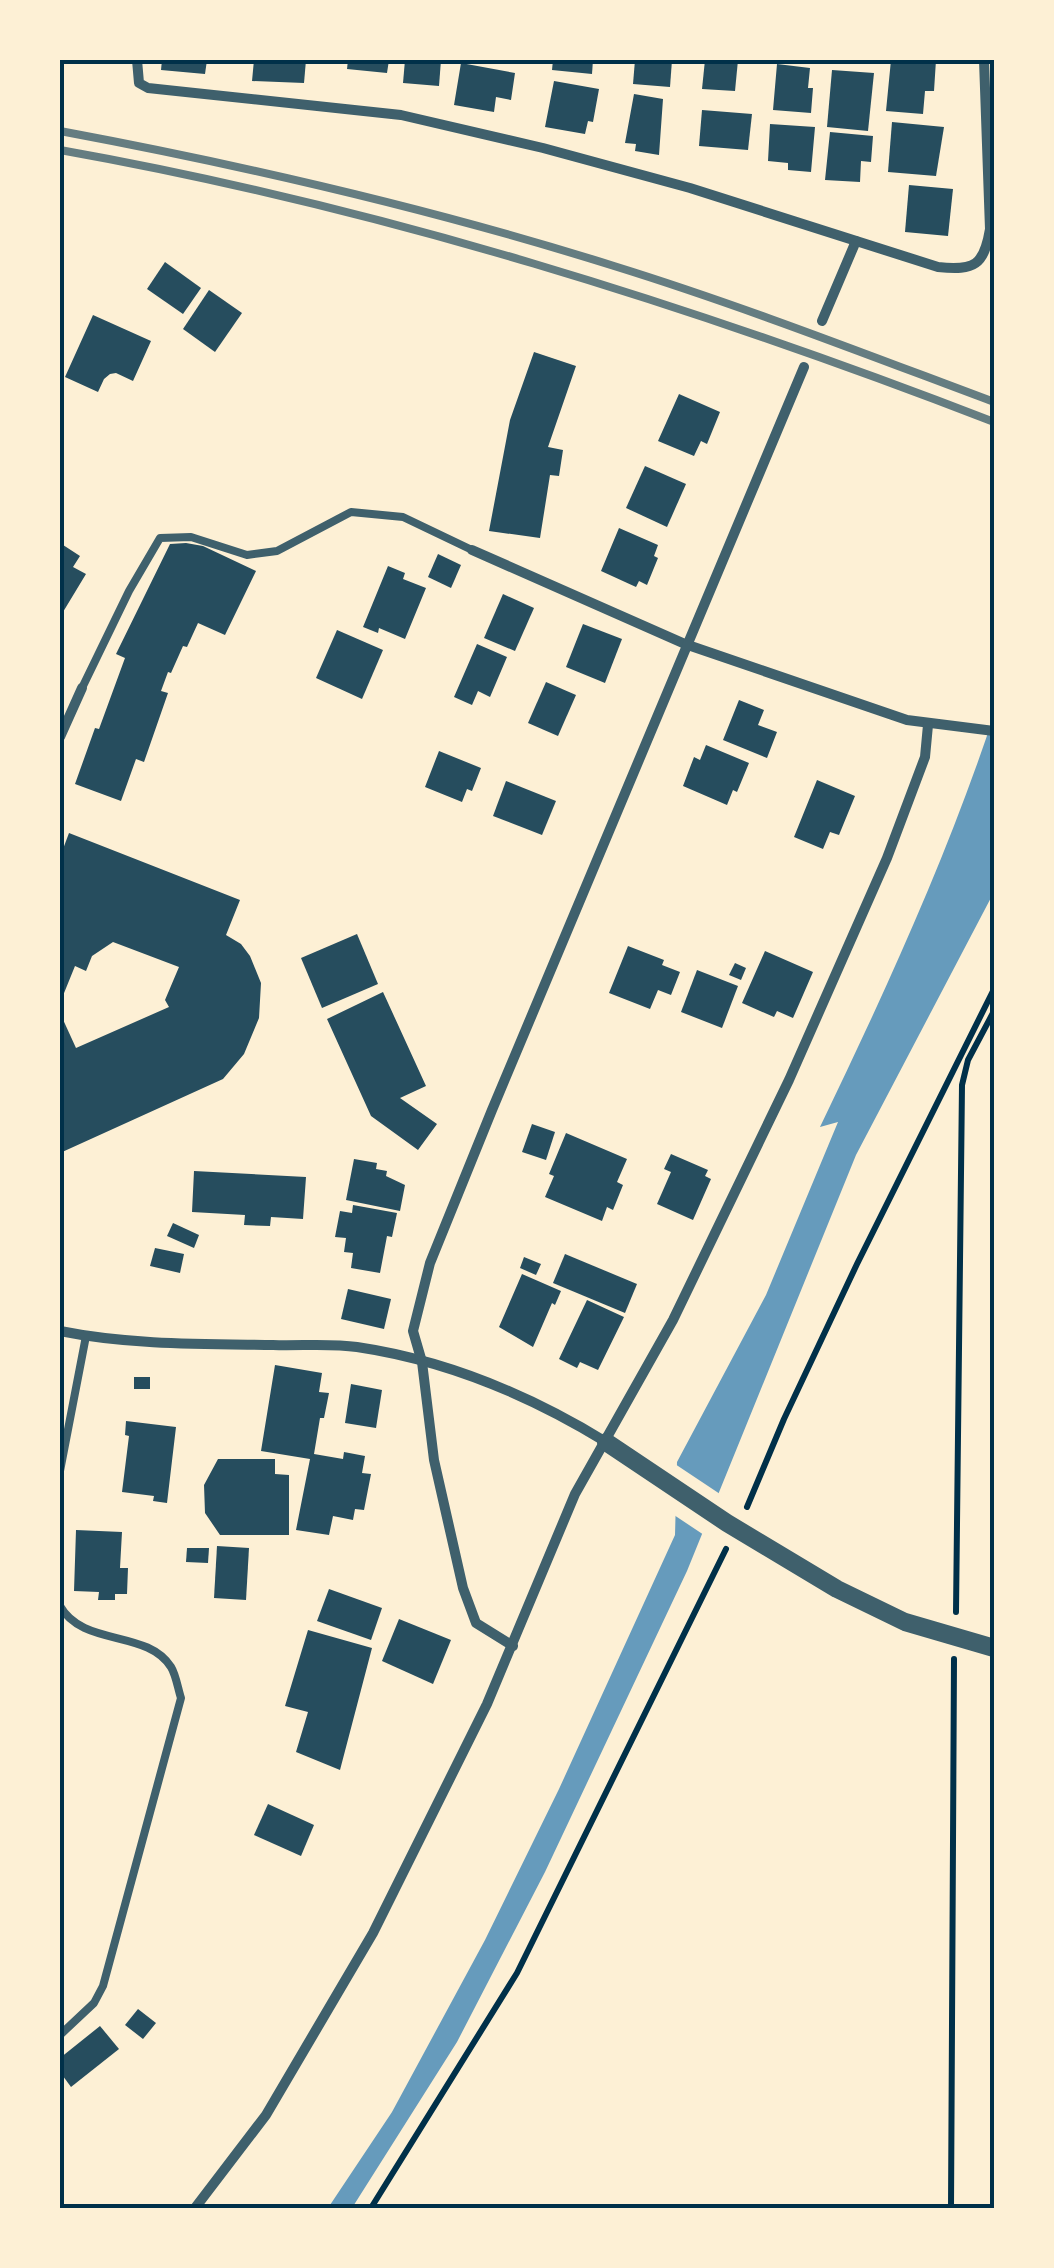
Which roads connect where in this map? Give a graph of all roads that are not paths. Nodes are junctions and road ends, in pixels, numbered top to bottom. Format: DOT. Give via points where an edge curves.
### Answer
graph roads {
  1 [pos="137,60"];
  2 [pos="984,60"];
  3 [pos="856,241"];
  4 [pos="822,322"];
  5 [pos="804,367"];
  6 [pos="472,550"];
  7 [pos="685,644"];
  8 [pos="82,688"];
  9 [pos="928,725"];
  10 [pos="994,731"];
  11 [pos="60,737"];
  12 [pos="60,1331"];
  13 [pos="86,1336"];
  14 [pos="422,1362"];
  15 [pos="611,1445"];
  16 [pos="60,1471"];
  17 [pos="60,1606"];
  18 [pos="514,1646"];
  19 [pos="994,1648"];
  20 [pos="60,2035"];
  21 [pos="195,2208"];
  1 -- 3 [label="street" via="139,83 148,88 401,115 690,188"];
  2 -- 3 [label="street" via="986,254 959,270"];
  3 -- 4 [label="street"];
  5 -- 7 [label="street"];
  6 -- 7 [label="street"];
  6 -- 8 [label="lane" via="403,517 352,512 278,552 246,556 191,536 160,538"];
  7 -- 9 [label="street"];
  7 -- 14 [label="street" via="430,1264 413,1331"];
  8 -- 11 [label="street"];
  9 -- 10 [label="street"];
  9 -- 15 [label="street" via="925,758 886,858 789,1080"];
  12 -- 13 [label="street"];
  13 -- 14 [label="street" via="356,1347"];
  13 -- 16 [label="lane"];
  14 -- 15 [label="street" via="555,1410"];
  14 -- 18 [label="street" via="434,1460 464,1588 476,1623"];
  15 -- 18 [label="street" via="575,1494"];
  15 -- 19 [label="street" via="837,1589 906,1622"];
  17 -- 20 [label="lane" via="87,1630 152,1650 171,1666 181,1698 104,1986"];
  18 -- 21 [label="street" via="373,1933 266,2115"];
}
